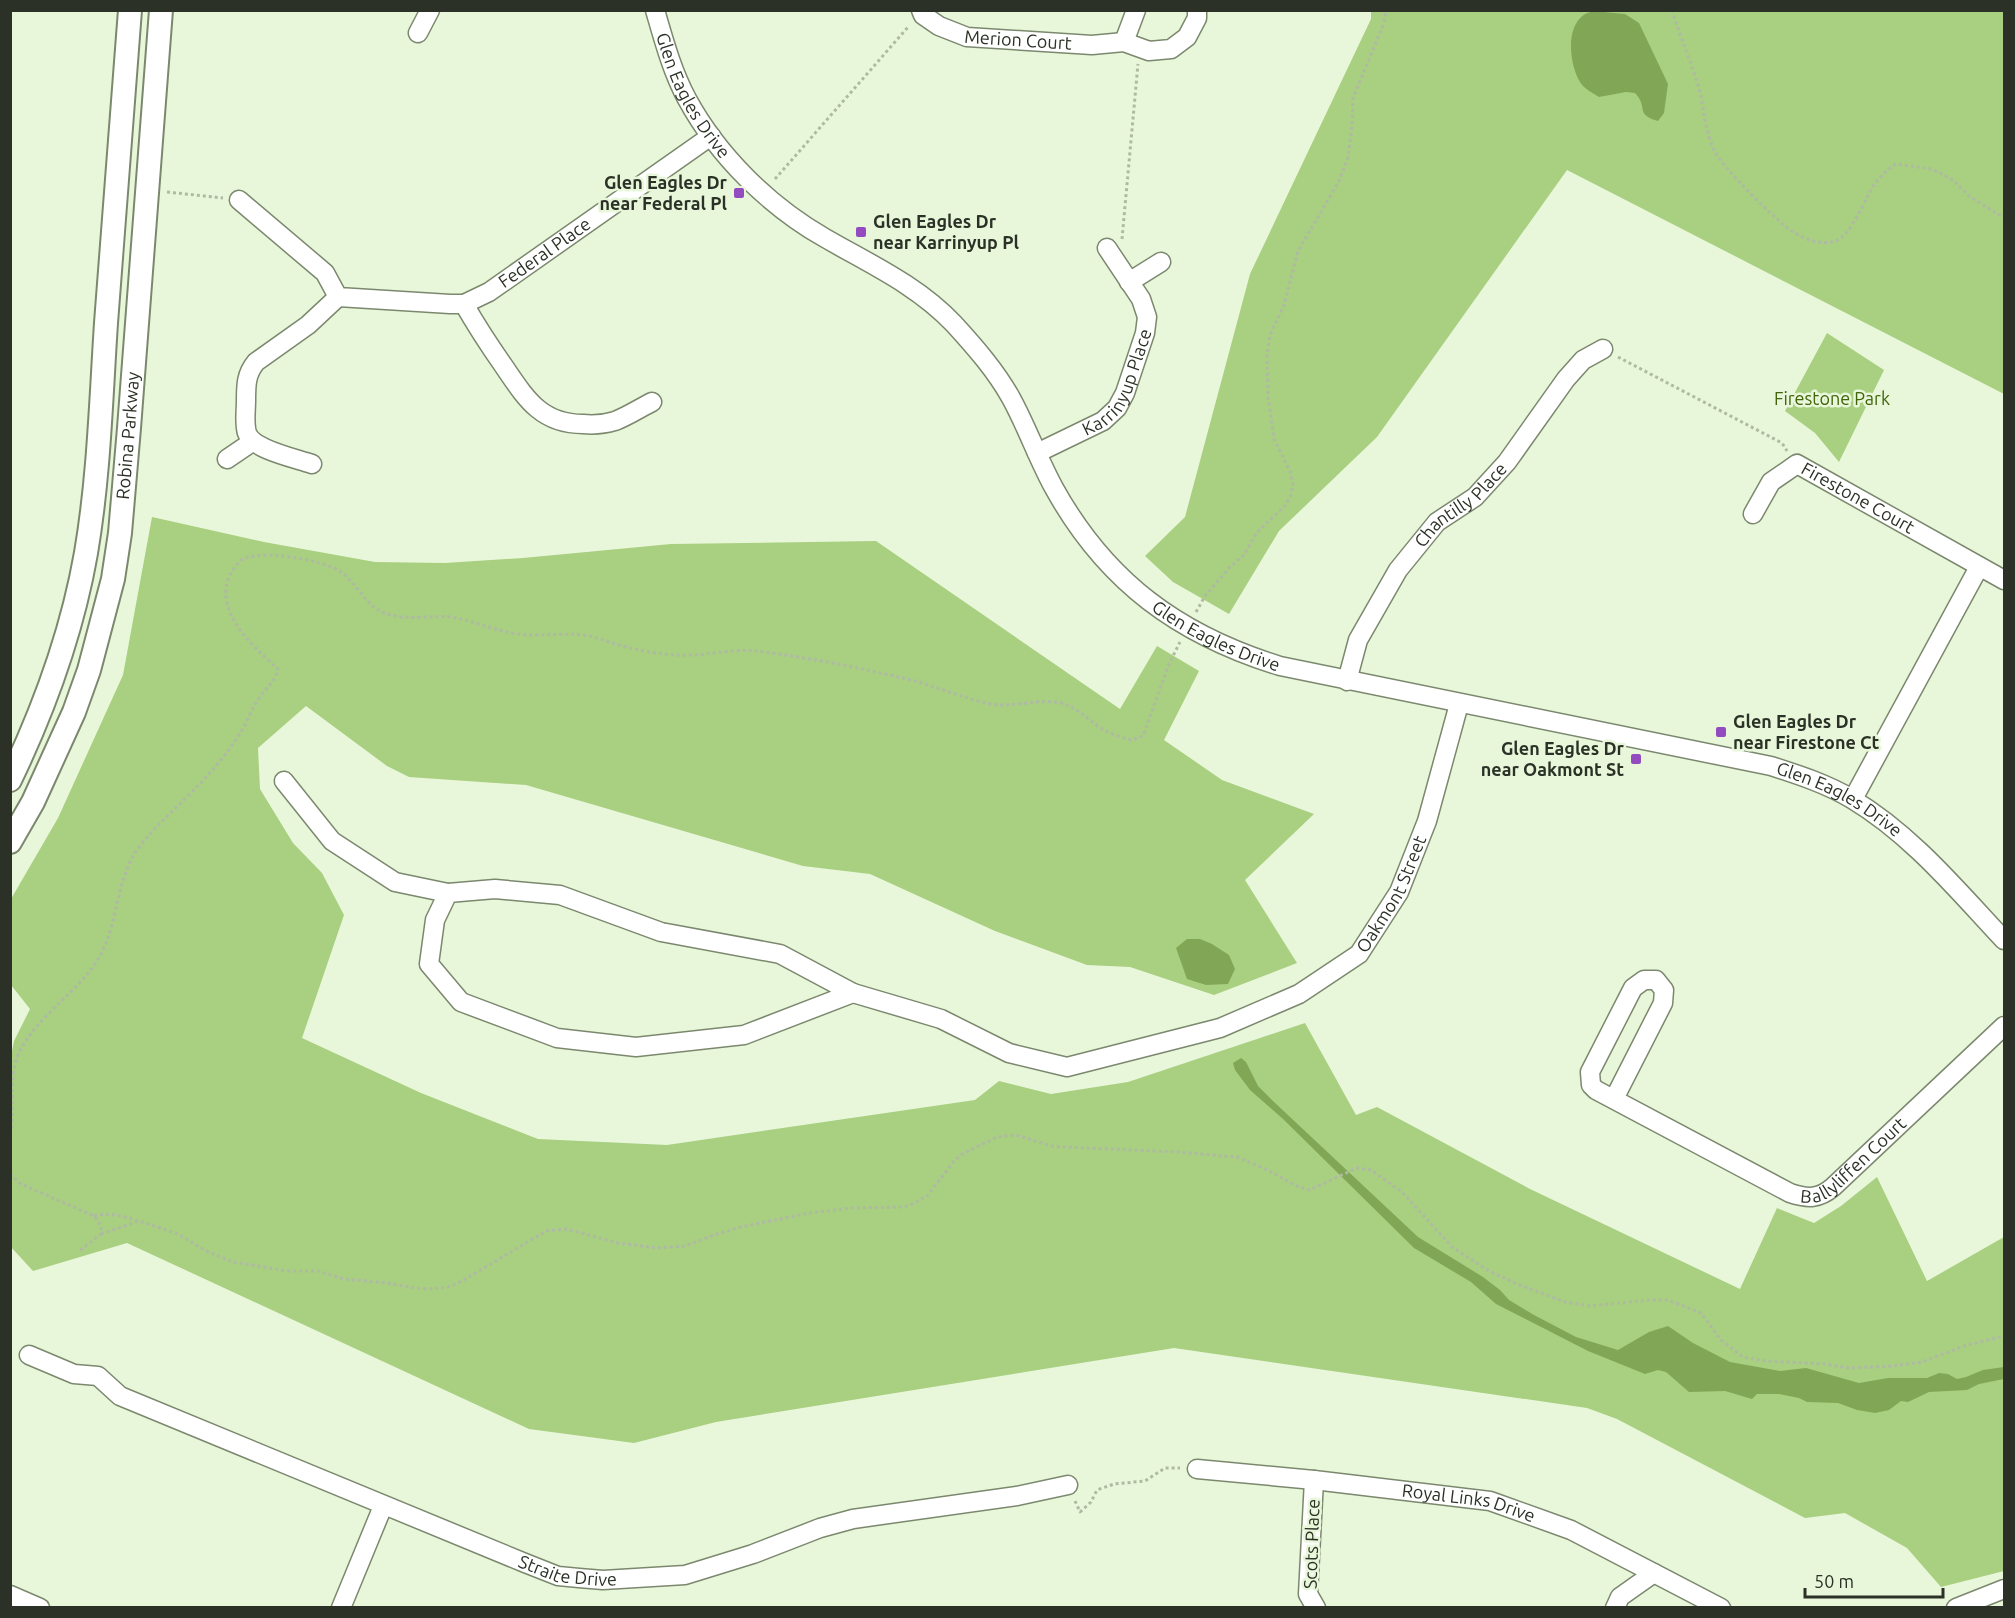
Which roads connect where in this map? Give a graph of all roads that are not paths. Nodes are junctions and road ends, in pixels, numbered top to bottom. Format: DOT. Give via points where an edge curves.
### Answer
graph roads {
  1 [pos="130,10"];
  2 [pos="161,10"];
  3 [pos="430,10"];
  4 [pos="655,10"];
  5 [pos="1136,10"];
  6 [pos="1197,10"];
  7 [pos="922,13"];
  8 [pos="418,33"];
  9 [pos="1131,45"];
  10 [pos="711,135"];
  11 [pos="239,200"];
  12 [pos="1107,248"];
  13 [pos="1161,262"];
  14 [pos="1129,282"];
  15 [pos="338,297"];
  16 [pos="464,303"];
  17 [pos="1603,349"];
  18 [pos="652,402"];
  19 [pos="252,441"];
  20 [pos="1037,453"];
  21 [pos="227,459"];
  22 [pos="312,464"];
  23 [pos="1753,514"];
  24 [pos="1979,567"];
  25 [pos="2004,580"];
  26 [pos="1347,681"];
  27 [pos="1459,704"];
  28 [pos="10,780"];
  29 [pos="284,781"];
  30 [pos="1853,800"];
  31 [pos="10,842"];
  32 [pos="448,893"];
  33 [pos="2004,940"];
  34 [pos="853,993"];
  35 [pos="2004,1026"];
  36 [pos="1614,1099"];
  37 [pos="29,1355"];
  38 [pos="1197,1469"];
  39 [pos="1314,1480"];
  40 [pos="1068,1485"];
  41 [pos="383,1506"];
  42 [pos="1654,1573"];
  43 [pos="2004,1589"];
  44 [pos="10,1595"];
  45 [pos="40,1608"];
  46 [pos="341,1608"];
  47 [pos="1316,1608"];
  48 [pos="1615,1608"];
  49 [pos="1721,1608"];
  50 [pos="1956,1608"];
  1 -- 28 [label="main road, Robina Parkway" via="86,552 61,658"];
  2 -- 31 [label="main road, Robina Parkway" via="128,449 113,579 74,712"];
  3 -- 8 [label="street"];
  4 -- 10 [label="street, Glen Eagles Drive" via="687,99"];
  5 -- 9 [label="street"];
  6 -- 9 [label="street, Merion Court" via="1197,18 1186,37 1171,50 1149,51"];
  7 -- 9 [label="street, Merion Court" via="939,26 967,37"];
  10 -- 16 [label="street, Federal Place" via="489,292"];
  10 -- 20 [label="street, Glen Eagles Drive" via="764,194 792,216 897,278 950,320 997,375"];
  11 -- 15 [label="street" via="325,273"];
  12 -- 14 [label="street, Karrinyup Place"];
  13 -- 14 [label="street"];
  14 -- 20 [label="street, Karrinyup Place" via="1147,317 1122,401 1103,421"];
  15 -- 16 [label="street, Federal Place"];
  15 -- 19 [label="street" via="308,325 251,367 246,380 246,428"];
  16 -- 18 [label="street" via="479,331 538,411 569,423 593,424 615,421"];
  17 -- 26 [label="street, Chantilly Place" via="1577,366 1507,462 1474,497 1437,522 1398,570 1358,640"];
  19 -- 21 [label="street"];
  19 -- 22 [label="street"];
  20 -- 26 [label="street, Glen Eagles Drive" via="1089,543 1151,604 1211,641 1246,656"];
  23 -- 24 [label="street, Firestone Court" via="1771,482 1797,464"];
  24 -- 25 [label="street, Firestone Court"];
  24 -- 30 [label="street"];
  26 -- 27 [label="street, Glen Eagles Drive"];
  27 -- 30 [label="street, Glen Eagles Drive" via="1771,766"];
  27 -- 34 [label="street, Oakmont Street" via="1427,821 1399,892 1359,954 1299,994 1220,1028 1067,1067 1009,1053 941,1019"];
  29 -- 32 [label="street, Oakmont Street" via="332,841 395,882"];
  30 -- 33 [label="street, Glen Eagles Drive" via="1910,841"];
  32 -- 34 [label="street, Oakmont Street" via="495,889 560,895 661,933 780,954"];
  32 -- 34 [label="street" via="435,920 429,964 461,1002 557,1038 636,1047 744,1035"];
  35 -- 36 [label="street, Ballyliffen Court" via="1833,1187 1814,1198 1790,1193"];
  36 -- 36 [label="street, Ballyliffen Court" via="1663,1003 1664,990 1656,980 1644,980 1633,988 1590,1072 1591,1086"];
  37 -- 41 [label="street, Straite Drive" via="74,1374 98,1376 120,1396"];
  38 -- 39 [label="street, Royal Links Drive"];
  39 -- 42 [label="street, Royal Links Drive" via="1490,1501 1571,1530"];
  39 -- 47 [label="street, Scots Place" via="1308,1594"];
  40 -- 41 [label="street, Straite Drive" via="853,1519 686,1575 603,1580 558,1576"];
  41 -- 46 [label="street"];
  42 -- 48 [label="street" via="1620,1597"];
  42 -- 49 [label="street, Royal Links Drive"];
  43 -- 50 [label="street"];
  44 -- 45 [label="street"];
}
